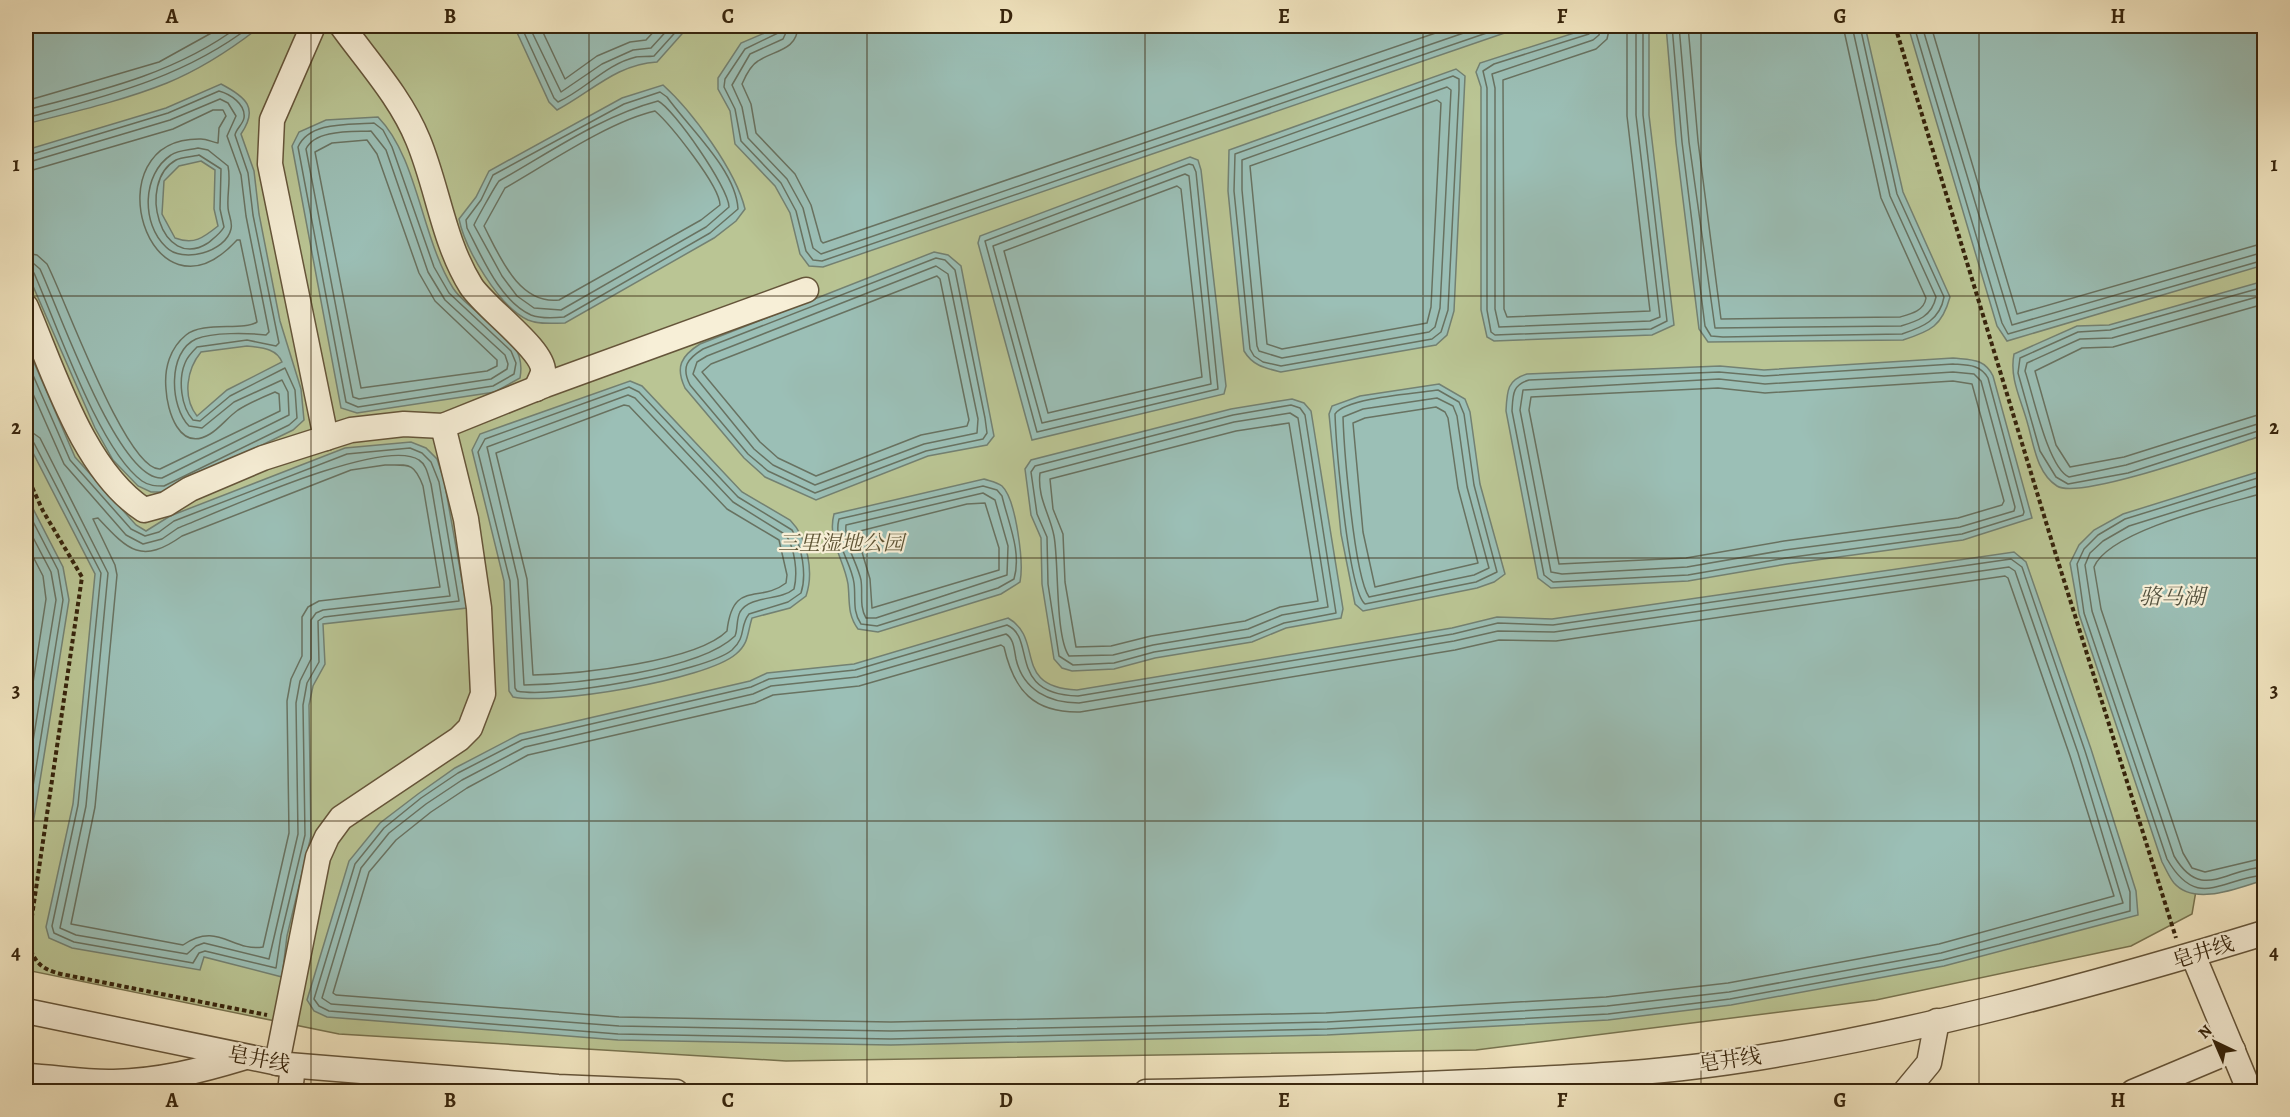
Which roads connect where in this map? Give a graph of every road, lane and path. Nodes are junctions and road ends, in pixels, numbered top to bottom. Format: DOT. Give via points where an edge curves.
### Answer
graph roads {
  1 [pos="313,26"];
  2 [pos="342,26"];
  3 [pos="1895,26"];
  4 [pos="806,290"];
  5 [pos="26,306"];
  6 [pos="536,389"];
  7 [pos="443,426"];
  8 [pos="326,438"];
  9 [pos="26,474"];
  10 [pos="2265,933"];
  11 [pos="2188,957"];
  12 [pos="26,1011"];
  13 [pos="286,1018"];
  14 [pos="1937,1021"];
  15 [pos="2233,1050"];
  16 [pos="245,1057"];
  17 [pos="285,1065"];
  18 [pos="26,1076"];
  19 [pos="558,1089"];
  20 [pos="1329,1090"];
  21 [pos="290,1092"];
  22 [pos="676,1092"];
  23 [pos="1146,1092"];
  24 [pos="1905,1092"];
  25 [pos="2133,1092"];
  26 [pos="2250,1092"];
  1 -- 8 [label="street" via="272,120 269,142 270,164"];
  2 -- 6 [label="street" via="410,122 455,256 472,287 539,358 543,372"];
  3 -- 11 [label="path" via="2059,566"];
  4 -- 6 [label="street"];
  5 -- 8 [label="street" via="87,449 129,500 144,510 166,504 190,489 262,458"];
  6 -- 7 [label="street"];
  7 -- 8 [label="street" via="404,424 351,430"];
  7 -- 13 [label="street" via="466,519 480,608 483,694 470,728 459,739 340,818 327,837 318,857"];
  9 -- 13 [label="path" via="82,577 27,943 34,961 45,970 62,974"];
  10 -- 11 [label="street, 皂井线"];
  11 -- 14 [label="street, 皂井线"];
  11 -- 15 [label="street"];
  12 -- 16 [label="street, 皂井线"];
  13 -- 17 [label="street"];
  14 -- 20 [label="street, 皂井线" via="1743,1060 1585,1078"];
  14 -- 24 [label="street" via="1929,1063"];
  15 -- 25 [label="street"];
  15 -- 26 [label="street"];
  16 -- 17 [label="street, 皂井线"];
  16 -- 18 [label="street" via="191,1074 150,1080 112,1082"];
  17 -- 19 [label="street, 皂井线"];
  17 -- 21 [label="street"];
  19 -- 22 [label="street, 皂井线"];
  20 -- 23 [label="street, 皂井线"];
}
